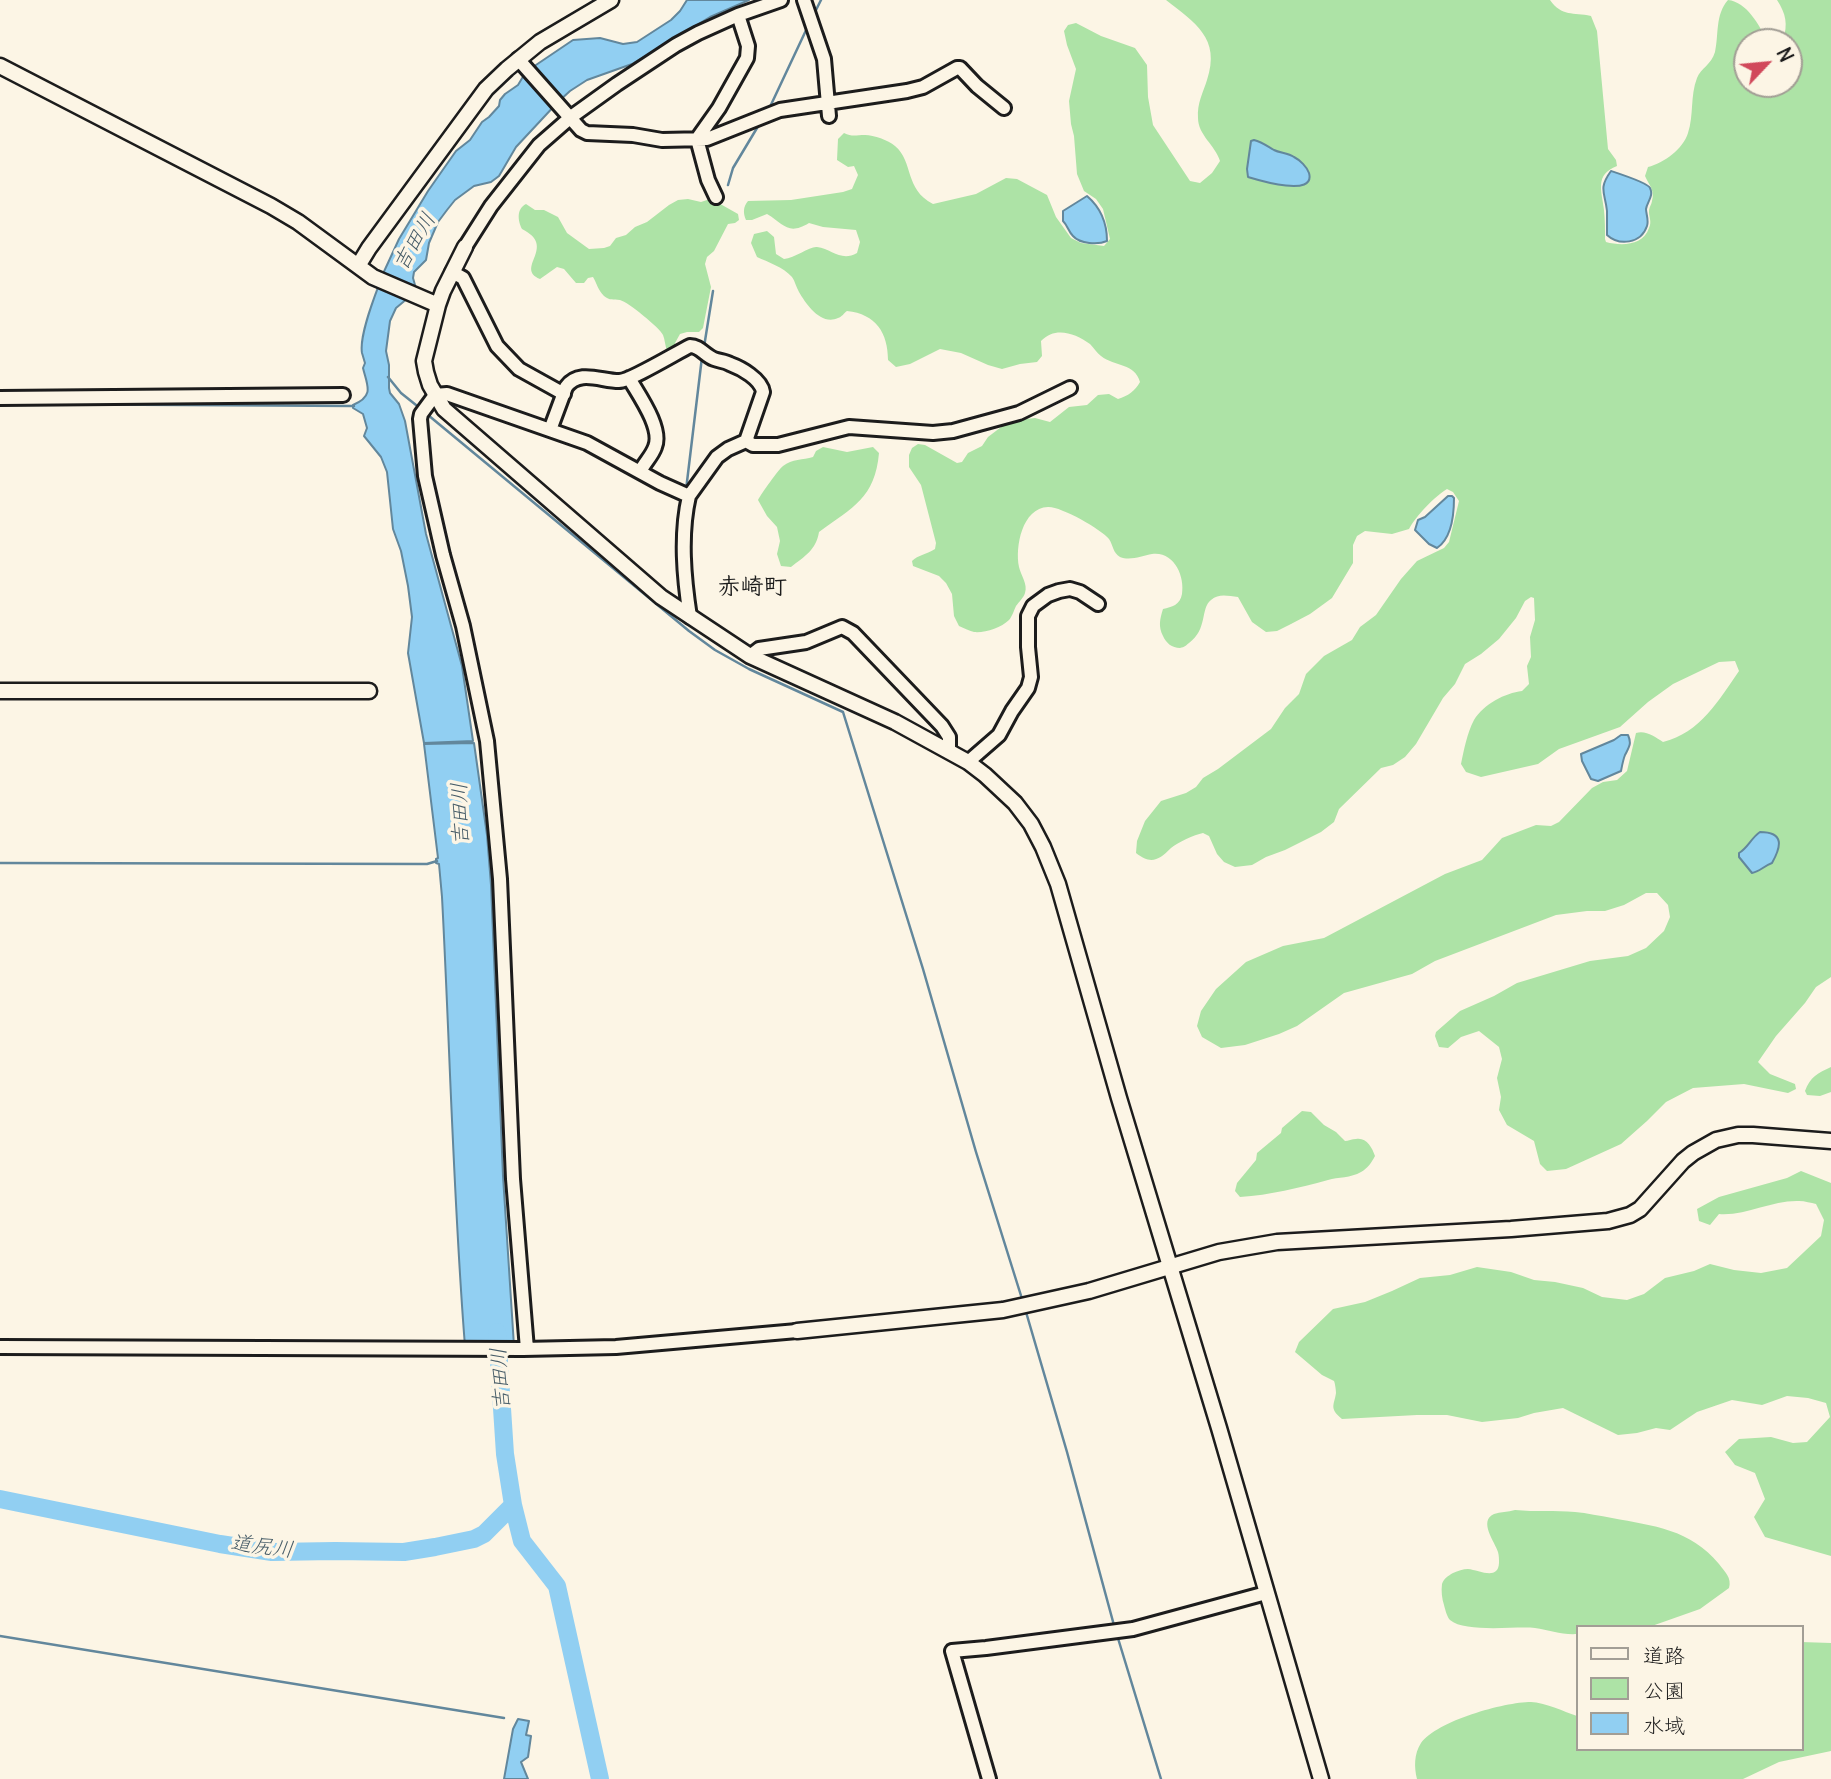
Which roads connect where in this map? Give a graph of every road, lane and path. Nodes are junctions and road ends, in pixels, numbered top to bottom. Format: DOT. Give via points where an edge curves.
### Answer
graph roads {
  1 [pos="611,0"];
  2 [pos="781,0"];
  3 [pos="804,0"];
  4 [pos="738,15"];
  5 [pos="521,62"];
  6 [pos="0,66"];
  7 [pos="1004,108"];
  8 [pos="828,109"];
  9 [pos="569,115"];
  10 [pos="697,139"];
  11 [pos="716,197"];
  12 [pos="464,247"];
  13 [pos="358,266"];
  14 [pos="452,272"];
  15 [pos="434,304"];
  16 [pos="629,378"];
  17 [pos="1070,388"];
  18 [pos="564,394"];
  19 [pos="435,395"];
  20 [pos="343,396"];
  21 [pos="0,398"];
  22 [pos="550,429"];
  23 [pos="746,441"];
  24 [pos="640,472"];
  25 [pos="685,494"];
  26 [pos="1098,604"];
  27 [pos="690,617"];
  28 [pos="750,656"];
  29 [pos="0,691"];
  30 [pos="369,691"];
  31 [pos="949,750"];
  32 [pos="968,762"];
  33 [pos="1831,1141"];
  34 [pos="1170,1267"];
  35 [pos="797,1331"];
  36 [pos="0,1347"];
  37 [pos="525,1349"];
  38 [pos="1266,1592"];
  39 [pos="989,1779"];
  40 [pos="1321,1779"];
  1 -- 5 [label="street" via="540,42"];
  2 -- 4 [label="street"];
  3 -- 8 [label="street" via="824,59"];
  4 -- 9 [label="street" via="676,45"];
  4 -- 10 [label="street" via="747,58"];
  5 -- 9 [label="street"];
  5 -- 13 [label="street" via="486,89"];
  6 -- 13 [label="street" via="271,206"];
  7 -- 8 [label="street" via="960,68 923,87"];
  8 -- 10 [label="street" via="780,110 720,135"];
  9 -- 10 [label="street" via="587,133"];
  9 -- 12 [label="street" via="539,145"];
  10 -- 11 [label="street"];
  12 -- 14 [label="street"];
  13 -- 15 [label="street"];
  14 -- 15 [label="street"];
  14 -- 18 [label="street" via="463,278 497,346 519,369"];
  15 -- 19 [label="street" via="424,361"];
  16 -- 18 [label="street" via="581,378 569,383"];
  16 -- 23 [label="street" via="690,346 731,364 762,386"];
  16 -- 24 [label="street" via="656,435 656,447"];
  17 -- 23 [label="street" via="1019,413 953,431 849,427 778,445"];
  18 -- 22 [label="street"];
  19 -- 22 [label="street" via="447,394"];
  19 -- 27 [label="street" via="463,427"];
  19 -- 37 [label="street" via="420,419 425,476 487,741 500,879"];
  20 -- 21 [label="street"];
  22 -- 24 [label="street"];
  23 -- 25 [label="street" via="717,457"];
  24 -- 25 [label="street"];
  25 -- 27 [label="street" via="684,571"];
  26 -- 32 [label="street" via="1070,589 1048,595 1033,606 1028,616 1030,684 999,736"];
  27 -- 28 [label="street"];
  28 -- 31 [label="street"];
  28 -- 31 [label="street" via="760,649 806,642 842,627 853,632 942,726 949,737"];
  29 -- 30 [label="street"];
  31 -- 32 [label="street"];
  32 -- 34 [label="street" via="1015,803 1031,824 1058,884"];
  33 -- 34 [label="street" via="1753,1135 1716,1140 1684,1161 1640,1209 1620,1219 1277,1242"];
  34 -- 35 [label="street" via="1003,1310"];
  34 -- 38 [label="street"];
  35 -- 37 [label="street" via="617,1347"];
  36 -- 37 [label="street"];
  38 -- 39 [label="street" via="1133,1629 951,1651"];
  38 -- 40 [label="street"];
}
